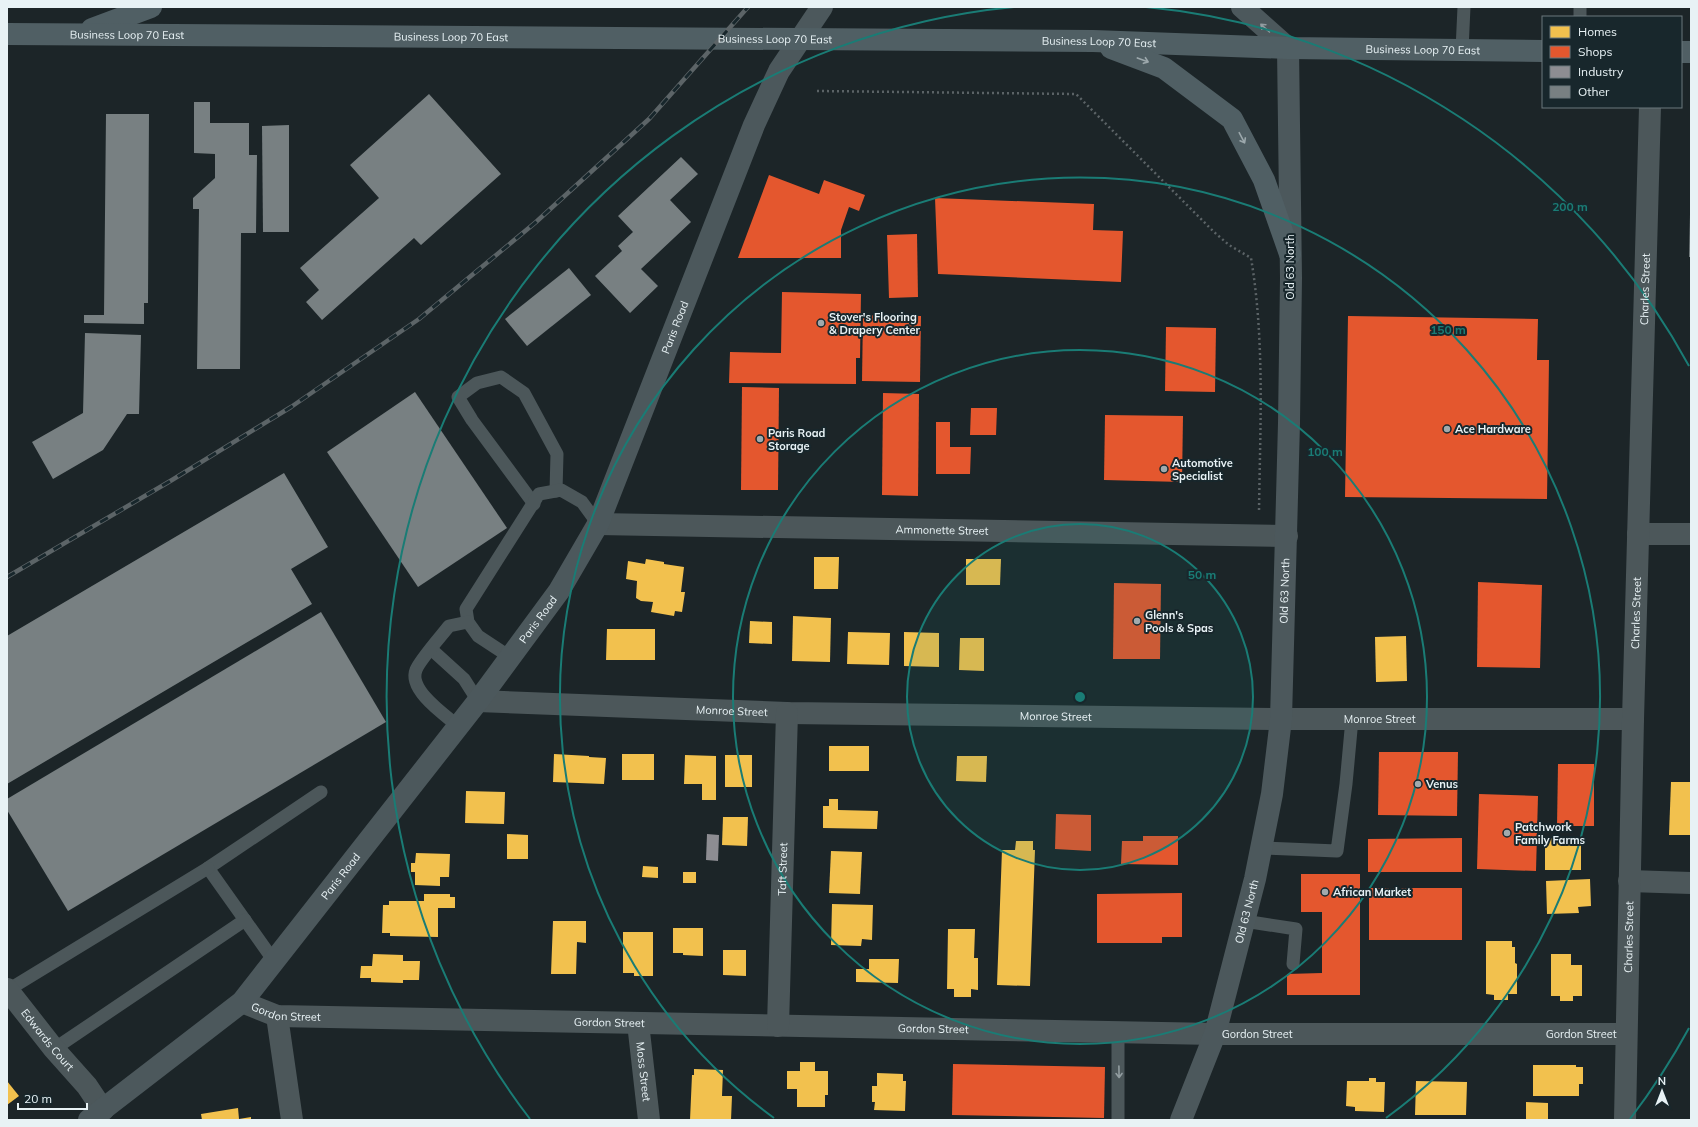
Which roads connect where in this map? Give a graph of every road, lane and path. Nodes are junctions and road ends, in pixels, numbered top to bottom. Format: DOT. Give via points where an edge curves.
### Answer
graph roads {
  1 [pos="151,7"];
  2 [pos="1242,7"];
  3 [pos="1464,7"];
  4 [pos="820,9"];
  5 [pos="7,34"];
  6 [pos="80,34"];
  7 [pos="1093,41"];
  8 [pos="1288,48"];
  9 [pos="1462,50"];
  10 [pos="1542,51"];
  11 [pos="817,91"];
  12 [pos="1650,108"];
  13 [pos="1290,254"];
  14 [pos="556,491"];
  15 [pos="534,504"];
  16 [pos="598,524"];
  17 [pos="1638,534"];
  18 [pos="1691,534"];
  19 [pos="1259,535"];
  20 [pos="1287,536"];
  21 [pos="468,622"];
  22 [pos="432,649"];
  23 [pos="510,657"];
  24 [pos="478,701"];
  25 [pos="787,713"];
  26 [pos="1281,719"];
  27 [pos="1352,719"];
  28 [pos="1633,719"];
  29 [pos="458,726"];
  30 [pos="321,792"];
  31 [pos="1262,848"];
  32 [pos="208,868"];
  33 [pos="1630,881"];
  34 [pos="1691,883"];
  35 [pos="245,920"];
  36 [pos="1244,921"];
  37 [pos="274,961"];
  38 [pos="1293,964"];
  39 [pos="7,990"];
  40 [pos="242,1002"];
  41 [pos="277,1016"];
  42 [pos="638,1023"];
  43 [pos="778,1026"];
  44 [pos="1118,1033"];
  45 [pos="1215,1034"];
  46 [pos="1626,1034"];
  47 [pos="54,1049"];
  48 [pos="96,1115"];
  49 [pos="292,1120"];
  50 [pos="649,1120"];
  51 [pos="1118,1120"];
  52 [pos="1181,1120"];
  53 [pos="1625,1120"];
  1 -- 6 [label="main road"];
  8 -- 2 [label="main road, one-way"];
  3 -- 9 [label="lane"];
  4 -- 16 [label="main road, Paris Road" via="779,71 754,125"];
  5 -- 6 [label="main road, Business Loop 70 East"];
  6 -- 7 [label="main road, Business Loop 70 East"];
  7 -- 8 [label="main road, Business Loop 70 East"];
  7 -- 13 [label="main road, one-way" via="1164,68 1232,119 1264,180"];
  8 -- 9 [label="main road, Business Loop 70 East"];
  8 -- 13 [label="main road, Old 63 North"];
  9 -- 10 [label="main road, Business Loop 70 East"];
  11 -- 19 [label="path" via="1076,94 1214,232 1229,245 1251,258 1256,286 1261,394"];
  12 -- 17 [label="street, Charles Street"];
  13 -- 20 [label="main road, Old 63 North"];
  14 -- 15 [label="lane" via="539,494"];
  14 -- 15 [label="lane" via="557,454 524,393 500,377 477,384 458,397"];
  14 -- 16 [label="lane" via="561,490 582,502"];
  15 -- 21 [label="lane" via="466,609"];
  16 -- 19 [label="street, Ammonette Street"];
  16 -- 23 [label="main road, Paris Road" via="559,591"];
  17 -- 18 [label="street"];
  17 -- 28 [label="street, Charles Street"];
  19 -- 20 [label="street, Ammonette Street"];
  20 -- 26 [label="main road, Old 63 North"];
  21 -- 22 [label="lane" via="449,626"];
  21 -- 23 [label="lane" via="478,636"];
  22 -- 24 [label="lane" via="464,679"];
  22 -- 29 [label="lane" via="415,671 416,686"];
  23 -- 24 [label="main road, Paris Road"];
  24 -- 25 [label="street, Monroe Street"];
  24 -- 29 [label="main road, Paris Road"];
  25 -- 26 [label="street, Monroe Street"];
  25 -- 43 [label="street, Taft Street"];
  26 -- 27 [label="street, Monroe Street"];
  26 -- 31 [label="main road, Old 63 North" via="1272,794"];
  27 -- 28 [label="street, Monroe Street"];
  27 -- 31 [label="lane" via="1337,851"];
  28 -- 33 [label="street, Charles Street"];
  29 -- 37 [label="main road, Paris Road"];
  30 -- 32 [label="lane"];
  31 -- 36 [label="main road, Old 63 North"];
  32 -- 35 [label="lane"];
  32 -- 39 [label="lane"];
  33 -- 34 [label="street"];
  33 -- 46 [label="street, Charles Street"];
  35 -- 37 [label="lane"];
  35 -- 47 [label="lane"];
  36 -- 38 [label="lane" via="1296,929"];
  36 -- 45 [label="main road, Old 63 North"];
  37 -- 40 [label="main road, Paris Road"];
  39 -- 47 [label="street, Edwards Court"];
  40 -- 41 [label="street, Gordon Street"];
  40 -- 48 [label="main road, Paris Road"];
  41 -- 42 [label="street, Gordon Street"];
  41 -- 49 [label="street"];
  42 -- 43 [label="street, Gordon Street"];
  42 -- 50 [label="street, Moss Street"];
  43 -- 44 [label="street, Gordon Street"];
  44 -- 45 [label="street, Gordon Street"];
  44 -- 51 [label="lane, one-way"];
  45 -- 46 [label="street, Gordon Street"];
  45 -- 52 [label="main road, Old 63 North"];
  46 -- 53 [label="street, Charles Street"];
  47 -- 48 [label="street, Edwards Court" via="87,1086"];
}
